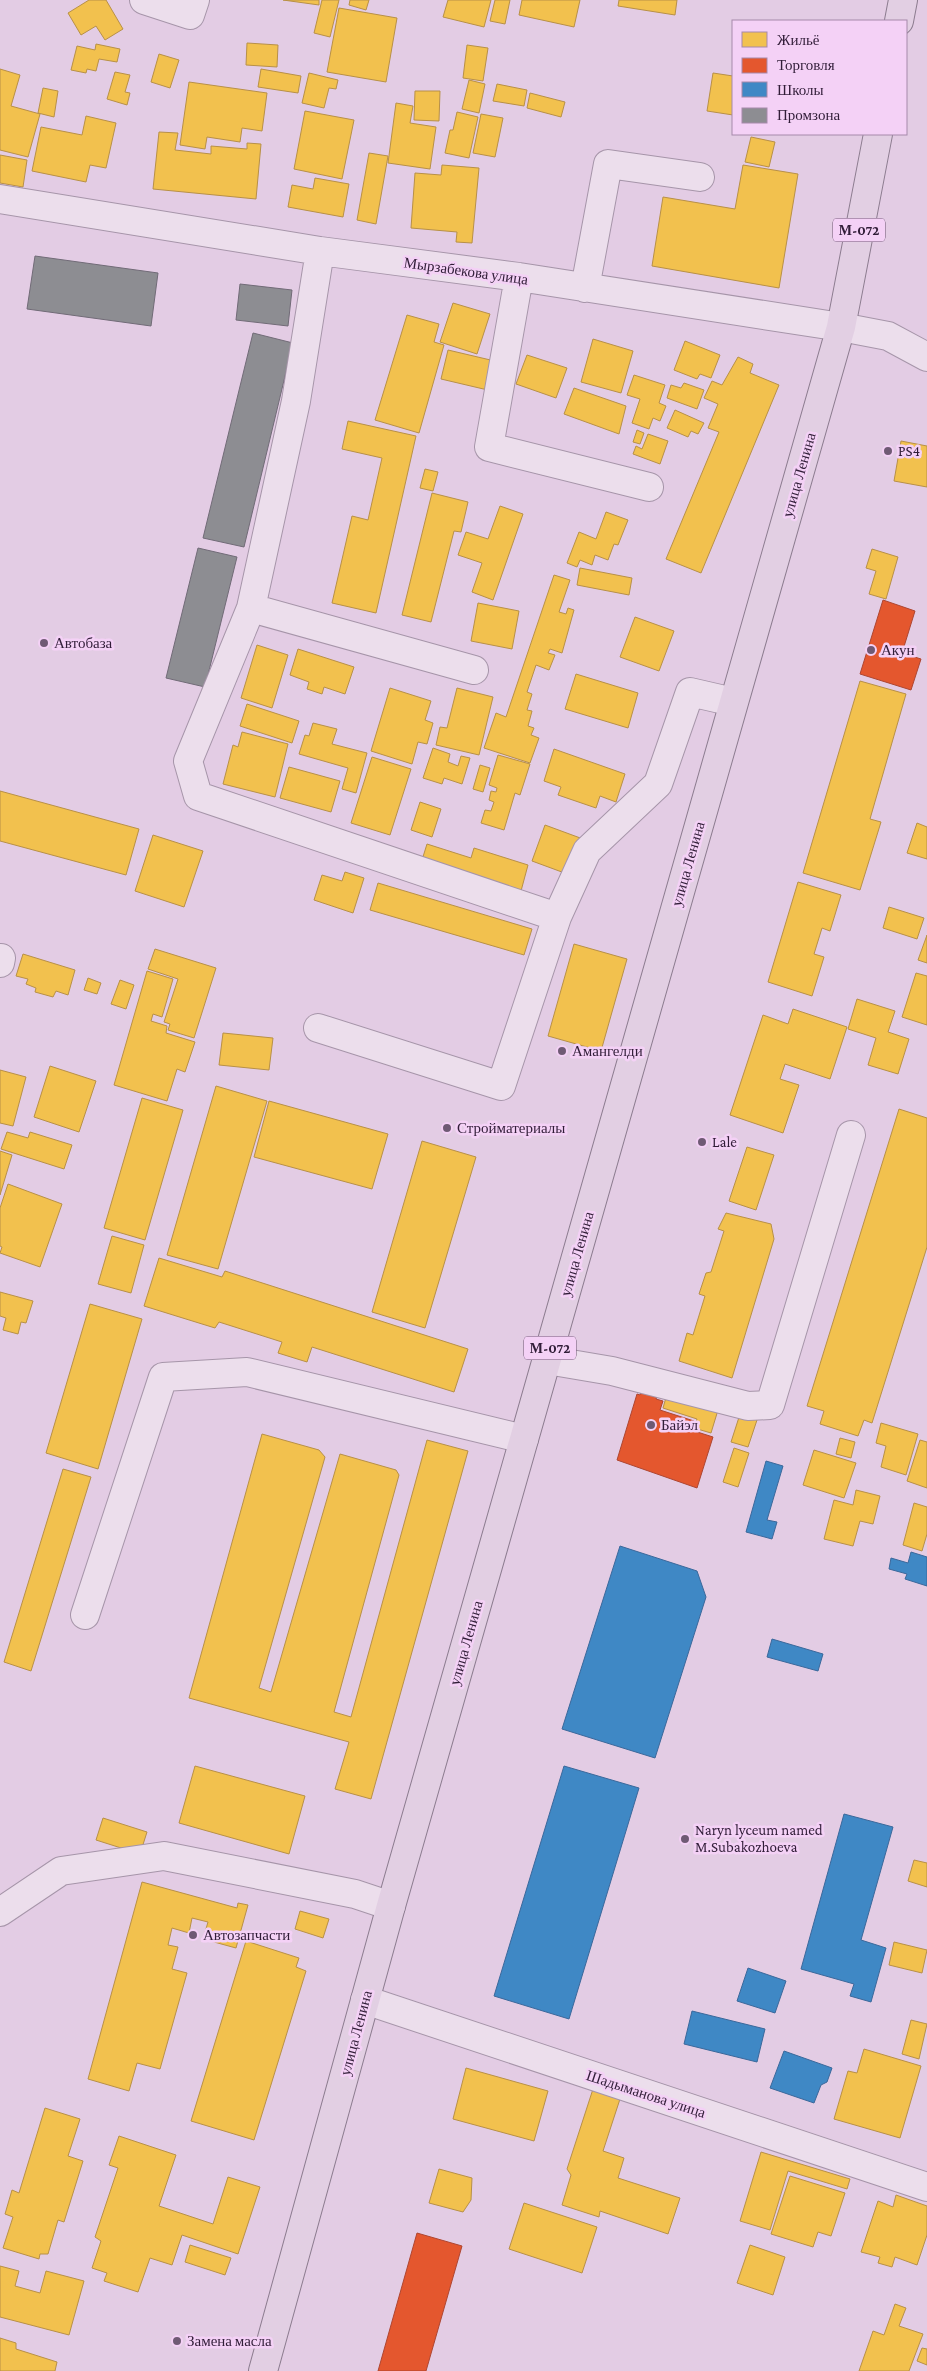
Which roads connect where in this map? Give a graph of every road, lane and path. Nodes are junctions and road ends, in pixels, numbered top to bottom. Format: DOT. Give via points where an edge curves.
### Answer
graph roads {
  1 [pos="144,0"];
  2 [pos="195,0"];
  3 [pos="903,0"];
  4 [pos="899,20"];
  5 [pos="878,135"];
  6 [pos="700,177"];
  7 [pos="0,199"];
  8 [pos="320,251"];
  9 [pos="519,277"];
  10 [pos="585,288"];
  11 [pos="841,327"];
  12 [pos="927,357"];
  13 [pos="649,487"];
  14 [pos="250,608"];
  15 [pos="474,670"];
  16 [pos="730,701"];
  17 [pos="557,917"];
  18 [pos="318,1028"];
  19 [pos="851,1135"];
  20 [pos="547,1360"];
  21 [pos="524,1439"];
  22 [pos="85,1615"];
  23 [pos="391,1906"];
  24 [pos="0,1912"];
  25 [pos="365,2000"];
  26 [pos="927,2187"];
  27 [pos="263,2371"];
  1 -- 2 [label="street" via="190,15"];
  3 -- 4 [label="main road"];
  5 -- 11 [label="main road, улица Ленина / М-072"];
  6 -- 10 [label="street" via="608,164"];
  7 -- 8 [label="street, Мырзабекова улица"];
  8 -- 9 [label="street, Мырзабекова улица"];
  8 -- 14 [label="street" via="296,401"];
  9 -- 10 [label="street, Мырзабекова улица"];
  9 -- 13 [label="street" via="489,447"];
  10 -- 11 [label="street, Мырзабекова улица"];
  11 -- 12 [label="street, Мырзабекова улица" via="888,336"];
  11 -- 20 [label="main road, улица Ленина / М-072"];
  14 -- 15 [label="street"];
  14 -- 17 [label="street" via="188,762 198,796"];
  16 -- 17 [label="street" via="690,692 658,784 587,851"];
  17 -- 18 [label="street" via="501,1086"];
  19 -- 20 [label="street" via="770,1405 748,1406 612,1371"];
  20 -- 21 [label="main road, улица Ленина / М-072"];
  21 -- 22 [label="street" via="247,1372 162,1377"];
  21 -- 23 [label="main road, улица Ленина / М-072"];
  23 -- 24 [label="street" via="355,1894 164,1856 61,1871"];
  23 -- 25 [label="main road, улица Ленина / М-072"];
  25 -- 26 [label="street, Шадыманова улица"];
  25 -- 27 [label="main road, улица Ленина / М-072"];
}
